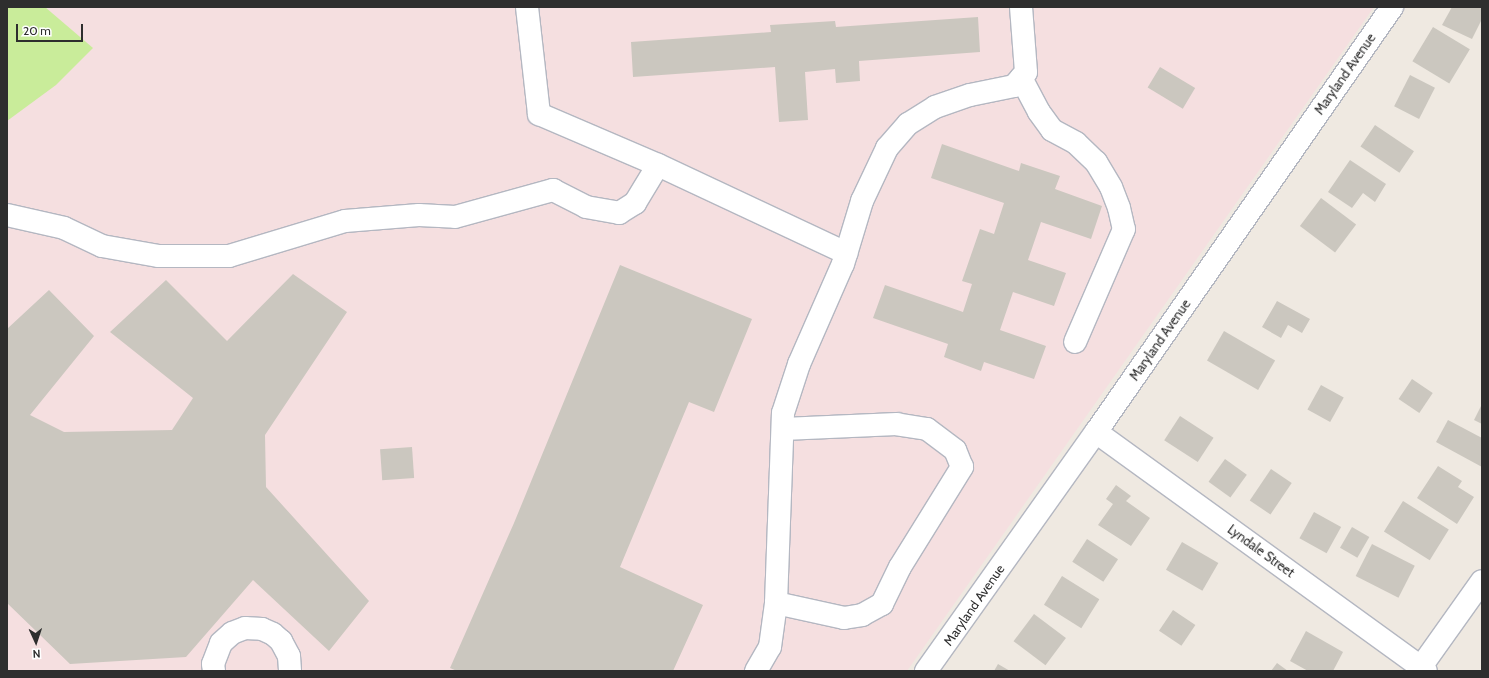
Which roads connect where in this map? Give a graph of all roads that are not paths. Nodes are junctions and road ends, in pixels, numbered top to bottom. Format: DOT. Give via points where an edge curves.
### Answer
graph roads {
  1 [pos="527,7"];
  2 [pos="1021,7"];
  3 [pos="1392,7"];
  4 [pos="1021,78"];
  5 [pos="658,165"];
  6 [pos="7,215"];
  7 [pos="846,253"];
  8 [pos="1075,342"];
  9 [pos="783,429"];
  10 [pos="1096,432"];
  11 [pos="1482,582"];
  12 [pos="776,603"];
  13 [pos="1422,670"];
  14 [pos="214,671"];
  15 [pos="290,671"];
  16 [pos="756,671"];
  17 [pos="926,671"];
  1 -- 5 [label="street" via="539,114"];
  2 -- 4 [label="street" via="1026,72"];
  3 -- 10 [label="street, Maryland Avenue"];
  4 -- 7 [label="street" via="1014,86 970,95 935,107 908,124 887,148 862,201"];
  4 -- 8 [label="street" via="1038,112 1052,130 1076,142 1096,162 1114,194 1124,229"];
  5 -- 6 [label="street" via="635,203 619,213 586,207 553,190 455,217 419,215 345,221 229,256 159,256 102,246 64,228"];
  5 -- 7 [label="street"];
  7 -- 9 [label="street" via="799,364 783,413"];
  9 -- 12 [label="street"];
  9 -- 12 [label="street" via="897,424 927,429 955,450 962,467 900,568 882,604 862,615 844,618"];
  10 -- 13 [label="street, Lyndale Street"];
  10 -- 17 [label="street, Maryland Avenue"];
  11 -- 13 [label="street"];
  12 -- 16 [label="street" via="770,647"];
  14 -- 15 [label="street" via="213,664 221,643 232,633 245,628 262,629 281,641 289,656"];
}
